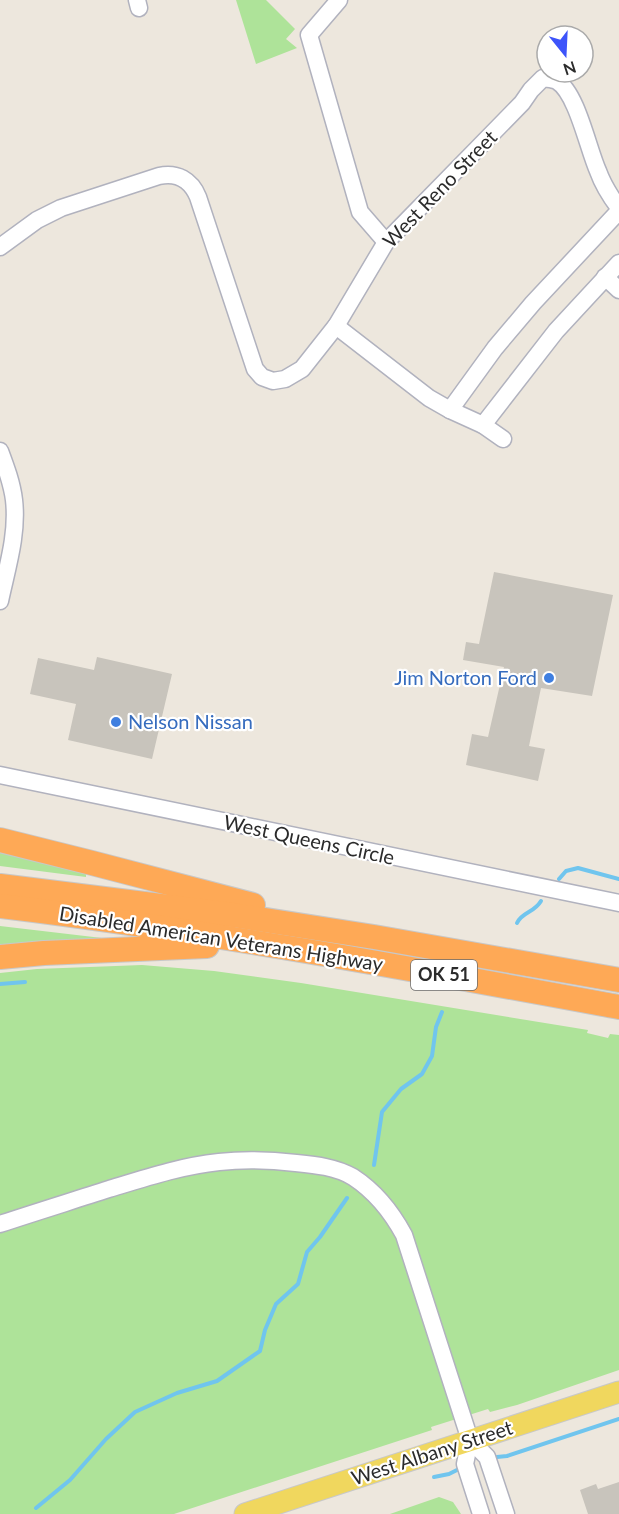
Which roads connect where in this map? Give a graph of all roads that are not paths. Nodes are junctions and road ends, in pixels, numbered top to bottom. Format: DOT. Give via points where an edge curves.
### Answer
graph roads {
  1 [pos="339,0"];
  2 [pos="619,210"];
  3 [pos="386,242"];
  4 [pos="0,247"];
  5 [pos="619,263"];
  6 [pos="605,277"];
  7 [pos="619,290"];
  8 [pos="336,326"];
  9 [pos="450,410"];
  10 [pos="483,425"];
  11 [pos="503,439"];
  12 [pos="0,451"];
  13 [pos="0,601"];
  14 [pos="0,776"];
  15 [pos="0,840"];
  16 [pos="0,886"];
  17 [pos="619,903"];
  18 [pos="0,906"];
  19 [pos="375,937"];
  20 [pos="269,944"];
  21 [pos="0,957"];
  22 [pos="619,980"];
  23 [pos="619,1007"];
  24 [pos="0,1224"];
  25 [pos="619,1392"];
  26 [pos="470,1440"];
  27 [pos="245,1514"];
  28 [pos="481,1514"];
  29 [pos="506,1514"];
  1 -- 3 [label="street" via="309,35 360,212"];
  2 -- 3 [label="street, West Reno Street" via="606,190 569,95 556,81 543,78"];
  2 -- 9 [label="street" via="533,303"];
  3 -- 8 [label="street, West Reno Street"];
  4 -- 8 [label="street, West Reno Street" via="61,208 162,175 177,176 190,183 196,192 252,363 262,377 273,381 294,375"];
  5 -- 6 [label="street"];
  6 -- 7 [label="street"];
  6 -- 10 [label="street" via="556,331"];
  8 -- 9 [label="street"];
  9 -- 10 [label="street"];
  10 -- 11 [label="street"];
  12 -- 13 [label="street" via="14,499 15,526"];
  14 -- 17 [label="street, West Queens Circle"];
  15 -- 19 [label="highway"];
  16 -- 19 [label="highway, Disabled American Veterans Highway / OK 51"];
  18 -- 20 [label="highway, Disabled American Veterans Highway / OK 51"];
  19 -- 22 [label="highway, Disabled American Veterans Highway / OK 51"];
  20 -- 21 [label="highway"];
  20 -- 23 [label="highway, Disabled American Veterans Highway / OK 51"];
  24 -- 26 [label="street" via="190,1166 251,1161 339,1170 383,1202 404,1234"];
  25 -- 26 [label="main road, West Albany Street"];
  26 -- 27 [label="main road, West Albany Street"];
  26 -- 28 [label="street" via="465,1464"];
  26 -- 29 [label="street" via="487,1457"];
}
